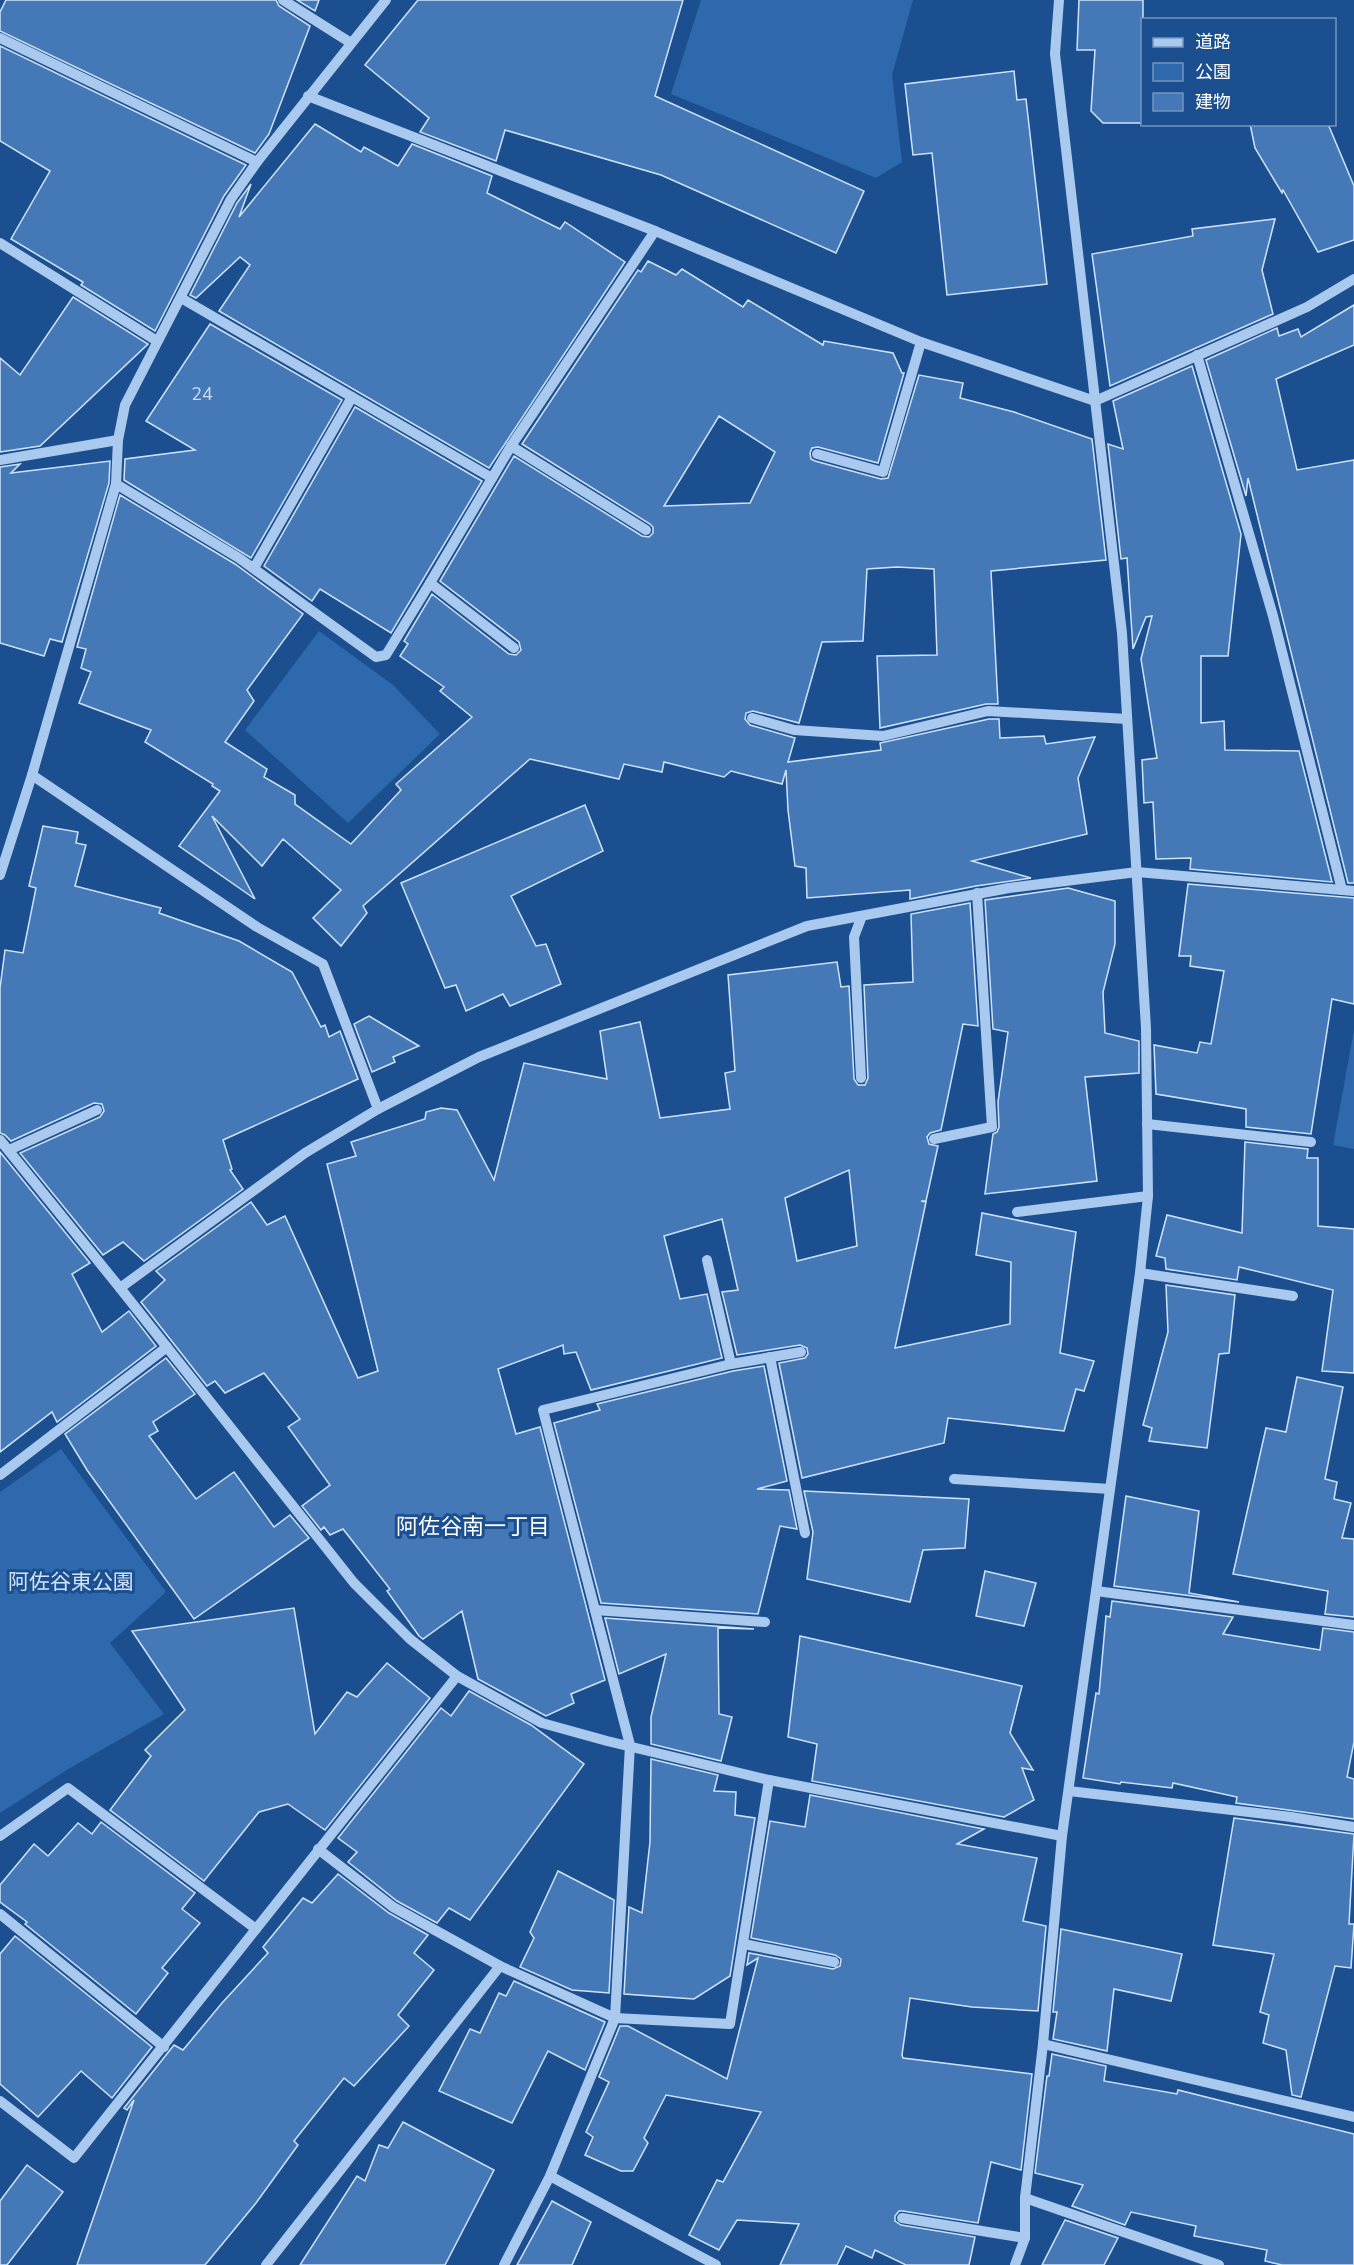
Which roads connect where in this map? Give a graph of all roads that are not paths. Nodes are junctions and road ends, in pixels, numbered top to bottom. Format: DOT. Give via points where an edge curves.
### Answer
graph roads {
  1 [pos="283,0"];
  2 [pos="386,0"];
  3 [pos="1059,0"];
  4 [pos="0,38"];
  5 [pos="351,43"];
  6 [pos="308,96"];
  7 [pos="257,162"];
  8 [pos="656,231"];
  9 [pos="0,243"];
  10 [pos="1354,279"];
  11 [pos="181,298"];
  12 [pos="158,342"];
  13 [pos="921,342"];
  14 [pos="1197,355"];
  15 [pos="352,397"];
  16 [pos="1095,401"];
  17 [pos="118,440"];
  18 [pos="511,446"];
  19 [pos="817,454"];
  20 [pos="0,460"];
  21 [pos="492,478"];
  22 [pos="116,484"];
  23 [pos="646,530"];
  24 [pos="254,568"];
  25 [pos="430,583"];
  26 [pos="514,648"];
  27 [pos="752,718"];
  28 [pos="1127,719"];
  29 [pos="32,775"];
  30 [pos="1137,872"];
  31 [pos="0,875"];
  32 [pos="1342,890"];
  33 [pos="1354,891"];
  34 [pos="977,893"];
  35 [pos="862,916"];
  36 [pos="861,1078"];
  37 [pos="378,1109"];
  38 [pos="97,1110"];
  39 [pos="1147,1124"];
  40 [pos="934,1139"];
  41 [pos="0,1140"];
  42 [pos="1311,1142"];
  43 [pos="9,1150"];
  44 [pos="1148,1196"];
  45 [pos="1017,1212"];
  46 [pos="707,1260"];
  47 [pos="1140,1274"];
  48 [pos="120,1288"];
  49 [pos="1293,1296"];
  50 [pos="167,1347"];
  51 [pos="801,1352"];
  52 [pos="770,1357"];
  53 [pos="731,1364"];
  54 [pos="0,1475"];
  55 [pos="954,1479"];
  56 [pos="1110,1489"];
  57 [pos="805,1533"];
  58 [pos="1096,1591"];
  59 [pos="595,1610"];
  60 [pos="765,1622"];
  61 [pos="1354,1625"];
  62 [pos="457,1676"];
  63 [pos="630,1745"];
  64 [pos="769,1780"];
  65 [pos="1069,1791"];
  66 [pos="1354,1827"];
  67 [pos="0,1836"];
  68 [pos="1062,1836"];
  69 [pos="318,1849"];
  70 [pos="0,1914"];
  71 [pos="256,1929"];
  72 [pos="744,1944"];
  73 [pos="834,1962"];
  74 [pos="500,1966"];
  75 [pos="615,2018"];
  76 [pos="1043,2044"];
  77 [pos="164,2047"];
  78 [pos="0,2101"];
  79 [pos="1354,2117"];
  80 [pos="550,2176"];
  81 [pos="1025,2198"];
  82 [pos="902,2218"];
  83 [pos="1025,2238"];
  84 [pos="266,2265"];
  85 [pos="504,2265"];
  86 [pos="716,2265"];
  87 [pos="1015,2265"];
  88 [pos="1219,2265"];
  1 -- 5 [label="street"];
  2 -- 5 [label="street"];
  3 -- 16 [label="street" via="1055,54"];
  4 -- 7 [label="street"];
  5 -- 6 [label="street"];
  6 -- 7 [label="street"];
  6 -- 8 [label="street"];
  7 -- 11 [label="street" via="231,198"];
  8 -- 13 [label="street"];
  8 -- 18 [label="street"];
  9 -- 12 [label="street"];
  10 -- 14 [label="street" via="1307,307"];
  11 -- 12 [label="street"];
  11 -- 15 [label="street"];
  12 -- 17 [label="street" via="125,405"];
  13 -- 16 [label="street"];
  13 -- 19 [label="street" via="883,472"];
  14 -- 16 [label="street"];
  14 -- 32 [label="street" via="1273,616"];
  15 -- 21 [label="street"];
  15 -- 24 [label="street"];
  16 -- 28 [label="street" via="1122,633"];
  17 -- 20 [label="street"];
  17 -- 22 [label="street"];
  18 -- 21 [label="street"];
  18 -- 23 [label="street"];
  21 -- 25 [label="street"];
  22 -- 24 [label="street"];
  22 -- 29 [label="street"];
  24 -- 25 [label="street" via="376,657 386,656"];
  25 -- 26 [label="street"];
  27 -- 28 [label="street" via="794,730 883,736 988,711"];
  28 -- 30 [label="street"];
  29 -- 31 [label="street"];
  29 -- 37 [label="street" via="256,927 323,964"];
  30 -- 32 [label="street"];
  30 -- 34 [label="street"];
  30 -- 39 [label="street"];
  32 -- 33 [label="street"];
  34 -- 35 [label="street"];
  34 -- 40 [label="street" via="992,1127"];
  35 -- 36 [label="street" via="854,937"];
  35 -- 37 [label="street" via="796,930 479,1058"];
  37 -- 48 [label="street" via="305,1153"];
  38 -- 43 [label="street"];
  39 -- 42 [label="street"];
  39 -- 44 [label="street"];
  41 -- 43 [label="street"];
  43 -- 48 [label="street"];
  44 -- 45 [label="street"];
  44 -- 47 [label="street"];
  46 -- 53 [label="street"];
  47 -- 49 [label="street"];
  47 -- 56 [label="street"];
  48 -- 50 [label="street"];
  50 -- 54 [label="street"];
  50 -- 62 [label="street" via="354,1583 410,1639"];
  51 -- 52 [label="street"];
  52 -- 53 [label="street"];
  52 -- 57 [label="street"];
  53 -- 59 [label="street" via="543,1410"];
  55 -- 56 [label="street"];
  56 -- 58 [label="street"];
  58 -- 61 [label="street"];
  58 -- 65 [label="street"];
  59 -- 60 [label="street"];
  59 -- 63 [label="street"];
  62 -- 63 [label="street" via="542,1723"];
  62 -- 69 [label="street"];
  63 -- 64 [label="street"];
  63 -- 75 [label="street"];
  64 -- 68 [label="street"];
  64 -- 72 [label="street"];
  65 -- 66 [label="street"];
  65 -- 68 [label="street"];
  67 -- 71 [label="street" via="68,1788"];
  68 -- 76 [label="street"];
  69 -- 71 [label="street"];
  69 -- 74 [label="street" via="393,1907"];
  70 -- 77 [label="street"];
  71 -- 77 [label="street"];
  72 -- 73 [label="street"];
  72 -- 75 [label="street" via="730,2024"];
  74 -- 75 [label="street"];
  74 -- 84 [label="street"];
  75 -- 80 [label="street"];
  76 -- 79 [label="street"];
  76 -- 81 [label="street"];
  77 -- 78 [label="street" via="74,2158"];
  80 -- 85 [label="street"];
  80 -- 86 [label="street"];
  81 -- 83 [label="street"];
  81 -- 88 [label="street"];
  82 -- 83 [label="street"];
  83 -- 87 [label="street"];
}
